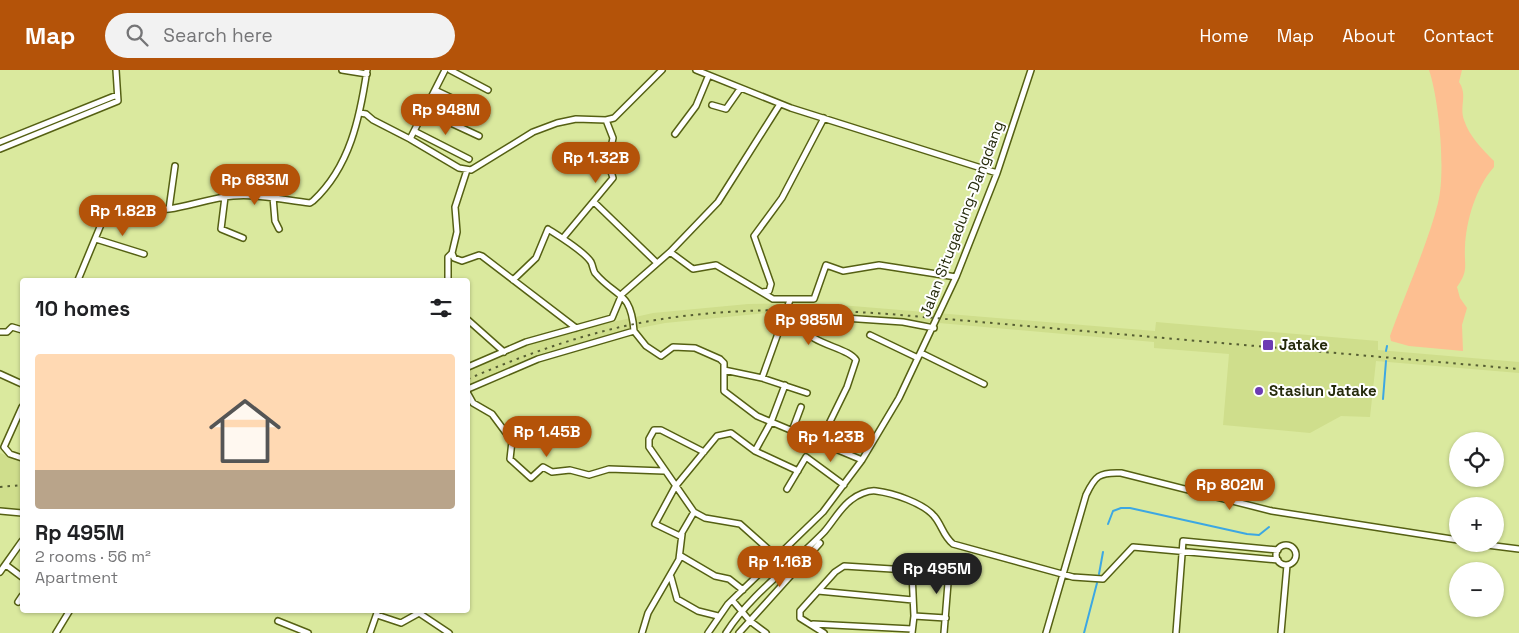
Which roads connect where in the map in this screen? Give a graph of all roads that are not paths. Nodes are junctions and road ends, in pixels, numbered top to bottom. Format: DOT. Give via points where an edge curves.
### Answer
graph roads {
  1 [pos="116,70"];
  2 [pos="342,70"];
  3 [pos="445,70"];
  4 [pos="450,70"];
  5 [pos="662,70"];
  6 [pos="696,70"];
  7 [pos="1031,70"];
  8 [pos="367,72"];
  9 [pos="708,77"];
  10 [pos="740,89"];
  11 [pos="436,90"];
  12 [pos="488,90"];
  13 [pos="118,98"];
  14 [pos="780,104"];
  15 [pos="712,105"];
  16 [pos="425,111"];
  17 [pos="360,113"];
  18 [pos="486,114"];
  19 [pos="824,118"];
  20 [pos="606,120"];
  21 [pos="414,130"];
  22 [pos="675,134"];
  23 [pos="479,136"];
  24 [pos="410,139"];
  25 [pos="0,142"];
  26 [pos="0,149"];
  27 [pos="469,159"];
  28 [pos="174,166"];
  29 [pos="467,170"];
  30 [pos="997,173"];
  31 [pos="225,197"];
  32 [pos="272,197"];
  33 [pos="594,202"];
  34 [pos="169,208"];
  35 [pos="279,229"];
  36 [pos="242,238"];
  37 [pos="563,238"];
  38 [pos="96,239"];
  39 [pos="670,252"];
  40 [pos="452,253"];
  41 [pos="144,254"];
  42 [pos="657,263"];
  43 [pos="956,277"];
  44 [pos="79,278"];
  45 [pos="448,278"];
  46 [pos="513,280"];
  47 [pos="760,292"];
  48 [pos="622,294"];
  49 [pos="790,300"];
  50 [pos="785,314"];
  51 [pos="802,316"];
  52 [pos="470,322"];
  53 [pos="576,328"];
  54 [pos="934,328"];
  55 [pos="20,329"];
  56 [pos="634,331"];
  57 [pos="0,332"];
  58 [pos="870,335"];
  59 [pos="504,352"];
  60 [pos="919,356"];
  61 [pos="470,366"];
  62 [pos="724,370"];
  63 [pos="0,374"];
  64 [pos="762,378"];
  65 [pos="20,383"];
  66 [pos="984,384"];
  67 [pos="785,385"];
  68 [pos="470,389"];
  69 [pos="806,393"];
  70 [pos="470,398"];
  71 [pos="801,407"];
  72 [pos="20,411"];
  73 [pos="770,422"];
  74 [pos="792,431"];
  75 [pos="820,442"];
  76 [pos="755,451"];
  77 [pos="704,452"];
  78 [pos="20,457"];
  79 [pos="862,460"];
  80 [pos="664,471"];
  81 [pos="798,471"];
  82 [pos="844,485"];
  83 [pos="675,487"];
  84 [pos="787,489"];
  85 [pos="0,511"];
  86 [pos="694,512"];
  87 [pos="20,513"];
  88 [pos="682,534"];
  89 [pos="1449,539"];
  90 [pos="820,543"];
  91 [pos="20,544"];
  92 [pos="1504,547"];
  93 [pos="1519,549"];
  94 [pos="1278,550"];
  95 [pos="1183,551"];
  96 [pos="776,556"];
  97 [pos="950,558"];
  98 [pos="679,559"];
  99 [pos="1278,560"];
  100 [pos="6,565"];
  101 [pos="1287,565"];
  102 [pos="0,572"];
  103 [pos="1063,574"];
  104 [pos="20,576"];
  105 [pos="671,577"];
  106 [pos="743,590"];
  107 [pos="818,591"];
  108 [pos="20,599"];
  109 [pos="913,600"];
  110 [pos="733,601"];
  111 [pos="18,602"];
  112 [pos="742,612"];
  113 [pos="68,613"];
  114 [pos="378,613"];
  115 [pos="380,613"];
  116 [pos="419,613"];
  117 [pos="419,613"];
  118 [pos="718,616"];
  119 [pos="914,616"];
  120 [pos="946,618"];
  121 [pos="278,621"];
  122 [pos="750,621"];
  123 [pos="811,624"];
  124 [pos="864,630"];
  125 [pos="912,631"];
  126 [pos="56,633"];
  127 [pos="308,633"];
  128 [pos="370,633"];
  129 [pos="449,633"];
  130 [pos="642,633"];
  131 [pos="708,633"];
  132 [pos="726,633"];
  133 [pos="739,633"];
  134 [pos="766,633"];
  135 [pos="824,633"];
  136 [pos="944,633"];
  137 [pos="1046,633"];
  138 [pos="1176,633"];
  139 [pos="1281,633"];
  1 -- 13 [label="street"];
  2 -- 8 [label="street"];
  3 -- 11 [label="street"];
  4 -- 12 [label="street"];
  5 -- 20 [label="street" via="620,112"];
  6 -- 9 [label="street"];
  7 -- 30 [label="street, Jalan Situgadung-Dangdang"];
  8 -- 17 [label="street"];
  9 -- 10 [label="street"];
  9 -- 22 [label="street" via="696,106"];
  10 -- 14 [label="street"];
  10 -- 15 [label="street" via="726,109"];
  11 -- 16 [label="street"];
  11 -- 18 [label="street"];
  13 -- 25 [label="street"];
  13 -- 26 [label="street"];
  14 -- 19 [label="street"];
  14 -- 39 [label="street" via="726,192"];
  16 -- 21 [label="street"];
  16 -- 23 [label="street"];
  17 -- 24 [label="street"];
  17 -- 32 [label="street" via="348,153 317,198 310,203"];
  19 -- 30 [label="street"];
  19 -- 47 [label="street" via="782,198 754,236 771,284 768,292"];
  20 -- 29 [label="street" via="584,119 549,126 525,135 489,160"];
  20 -- 33 [label="street" via="613,138 608,162 612,178"];
  21 -- 24 [label="street"];
  21 -- 27 [label="street"];
  24 -- 29 [label="street"];
  28 -- 34 [label="street"];
  29 -- 40 [label="street" via="455,207 457,232"];
  30 -- 43 [label="street, Jalan Situgadung-Dangdang"];
  31 -- 32 [label="street"];
  31 -- 34 [label="street"];
  31 -- 36 [label="street" via="221,229"];
  32 -- 35 [label="street"];
  33 -- 37 [label="street"];
  33 -- 42 [label="street"];
  34 -- 38 [label="street" via="148,209 115,203 107,210"];
  37 -- 46 [label="street" via="548,230 536,258"];
  37 -- 48 [label="street" via="591,262 594,272"];
  38 -- 41 [label="street"];
  38 -- 44 [label="street"];
  39 -- 42 [label="street"];
  39 -- 47 [label="street" via="690,268 716,265"];
  40 -- 45 [label="street" via="446,269"];
  40 -- 46 [label="street" via="462,262 482,256"];
  42 -- 48 [label="street"];
  43 -- 49 [label="street" via="879,265 843,271 826,265 814,298"];
  43 -- 54 [label="street, Jalan Situgadung-Dangdang"];
  46 -- 53 [label="street"];
  47 -- 49 [label="street" via="773,299"];
  48 -- 53 [label="street" via="612,318"];
  48 -- 56 [label="street" via="632,314"];
  49 -- 50 [label="street"];
  50 -- 51 [label="street"];
  50 -- 64 [label="street"];
  51 -- 54 [label="street" via="903,322"];
  51 -- 75 [label="street" via="801,325 806,332 856,360 847,387"];
  52 -- 59 [label="street"];
  53 -- 59 [label="street" via="526,342"];
  54 -- 60 [label="street, Jalan Situgadung-Dangdang"];
  55 -- 57 [label="street" via="12,327 7,332"];
  56 -- 62 [label="street" via="646,346 661,356 673,347 695,348 720,359"];
  56 -- 68 [label="street" via="538,360"];
  58 -- 60 [label="street"];
  59 -- 61 [label="street"];
  60 -- 66 [label="street"];
  60 -- 79 [label="street, Jalan Situgadung-Dangdang" via="899,398"];
  62 -- 64 [label="street"];
  62 -- 73 [label="street" via="724,391"];
  63 -- 65 [label="street"];
  64 -- 67 [label="street"];
  67 -- 69 [label="street"];
  67 -- 73 [label="street"];
  70 -- 80 [label="street" via="473,403 492,414 512,442 510,460 530,478 543,467 552,472 570,470 589,475 609,469"];
  71 -- 74 [label="street"];
  72 -- 78 [label="street" via="4,447 10,454"];
  73 -- 74 [label="street"];
  73 -- 76 [label="street"];
  74 -- 75 [label="street"];
  75 -- 79 [label="street"];
  76 -- 77 [label="street" via="731,433 717,436"];
  76 -- 81 [label="street"];
  77 -- 80 [label="street" via="654,430 649,438 649,447"];
  77 -- 83 [label="street"];
  79 -- 82 [label="street, Jalan Situgadung-Dangdang"];
  80 -- 83 [label="street"];
  81 -- 82 [label="street" via="807,457"];
  81 -- 84 [label="street"];
  82 -- 96 [label="street, Jalan Situgadung-Dangdang" via="822,512"];
  83 -- 86 [label="street"];
  83 -- 88 [label="street" via="655,524 674,534"];
  85 -- 87 [label="street"];
  86 -- 88 [label="street"];
  86 -- 96 [label="street" via="705,518 740,524"];
  88 -- 98 [label="street"];
  89 -- 103 [label="street" via="1272,510 1121,473 1104,472 1096,478 1086,495"];
  90 -- 122 [label="street"];
  91 -- 100 [label="street"];
  92 -- 93 [label="street"];
  94 -- 95 [label="street" via="1183,541"];
  94 -- 99 [label="street"];
  94 -- 101 [label="street" via="1286,545 1296,551 1295,560"];
  95 -- 99 [label="street"];
  95 -- 103 [label="street" via="1133,547 1103,579"];
  95 -- 138 [label="street"];
  96 -- 106 [label="street, Jalan Situgadung-Dangdang"];
  97 -- 120 [label="street"];
  98 -- 105 [label="street"];
  98 -- 106 [label="street" via="683,556 715,576 729,579"];
  99 -- 101 [label="street"];
  100 -- 102 [label="street"];
  100 -- 104 [label="street"];
  101 -- 139 [label="street"];
  103 -- 112 [label="street" via="953,544 945,538 935,517 926,508 916,502 875,491 851,500"];
  103 -- 137 [label="street"];
  105 -- 118 [label="street" via="677,599 698,611"];
  105 -- 130 [label="street" via="648,613"];
  106 -- 110 [label="street, Jalan Situgadung-Dangdang"];
  107 -- 109 [label="street"];
  107 -- 109 [label="street" via="844,566 908,570 912,573"];
  107 -- 123 [label="street" via="799,613 800,618"];
  108 -- 111 [label="street"];
  109 -- 119 [label="street"];
  110 -- 112 [label="street"];
  110 -- 118 [label="street, Jalan Situgadung-Dangdang"];
  112 -- 122 [label="street"];
  112 -- 132 [label="street"];
  113 -- 126 [label="street"];
  114 -- 128 [label="street"];
  115 -- 117 [label="street" via="400,623"];
  116 -- 129 [label="street"];
  118 -- 131 [label="street, Jalan Situgadung-Dangdang"];
  119 -- 120 [label="street"];
  119 -- 125 [label="street"];
  120 -- 136 [label="street"];
  121 -- 127 [label="street"];
  122 -- 133 [label="street"];
  122 -- 134 [label="street"];
  123 -- 124 [label="street"];
  123 -- 135 [label="street"];
  124 -- 125 [label="street"];
}
